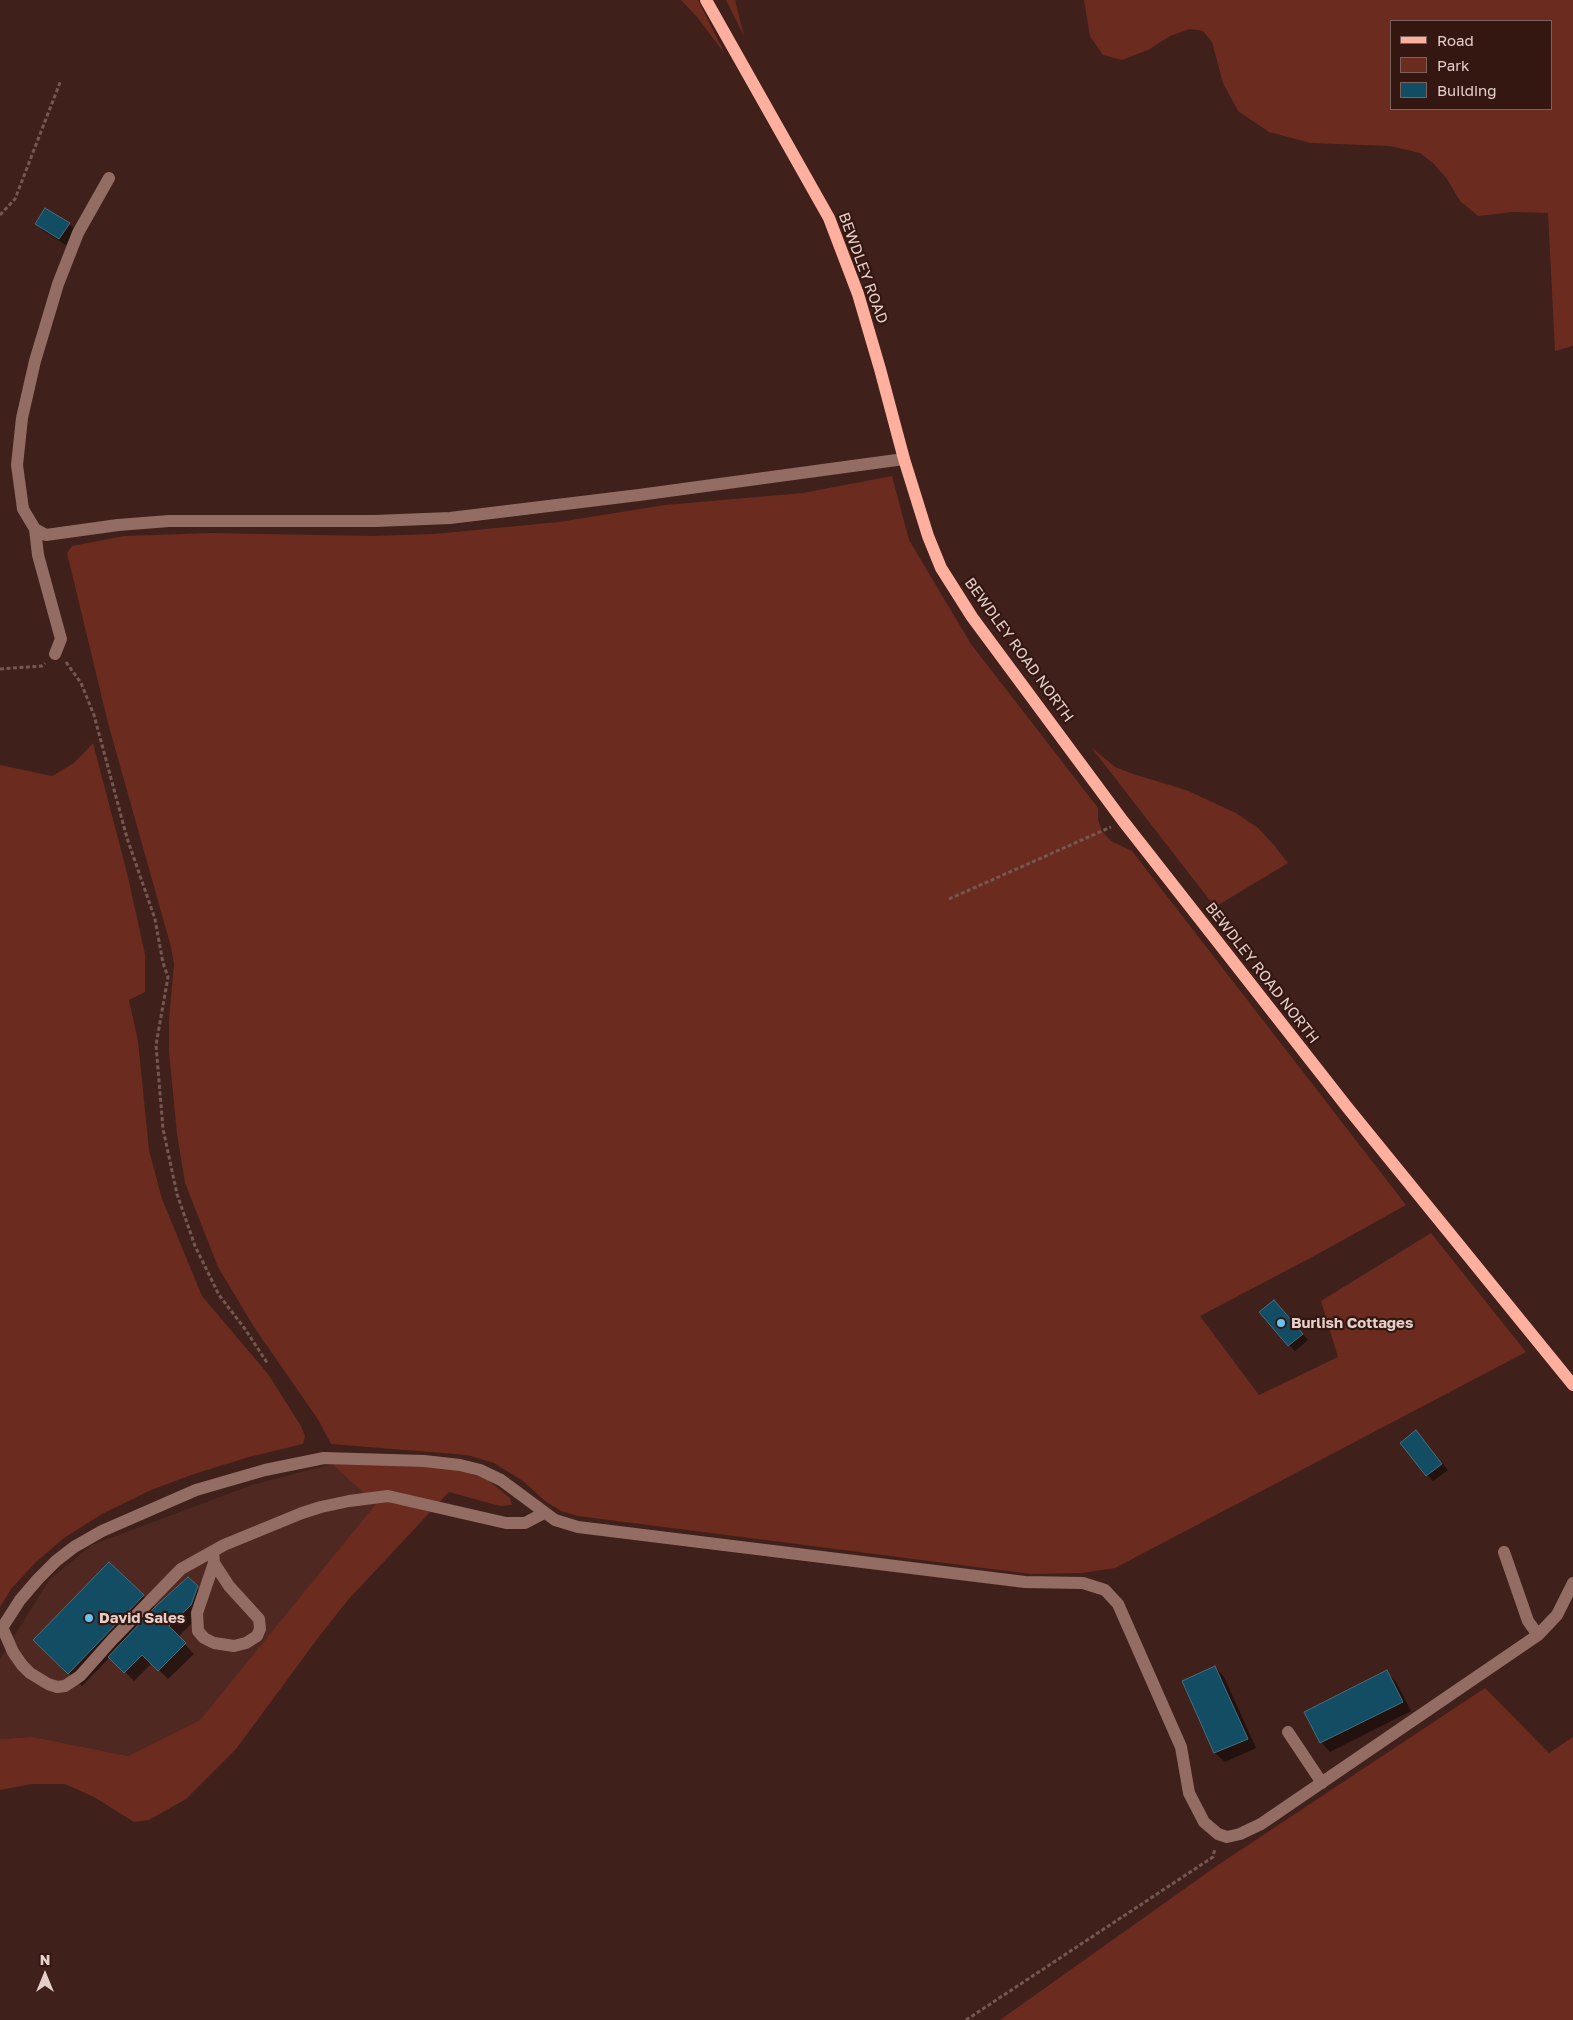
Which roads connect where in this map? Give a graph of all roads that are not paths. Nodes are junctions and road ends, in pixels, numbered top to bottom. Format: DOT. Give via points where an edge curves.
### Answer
graph roads {
  1 [pos="706,0"];
  2 [pos="110,178"];
  3 [pos="904,459"];
  4 [pos="35,529"];
  5 [pos="941,568"];
  6 [pos="55,654"];
  7 [pos="1573,1386"];
  8 [pos="544,1514"];
  9 [pos="1504,1552"];
  10 [pos="214,1557"];
  11 [pos="1573,1583"];
  12 [pos="1,1629"];
  13 [pos="1538,1635"];
  14 [pos="1288,1732"];
  15 [pos="1322,1783"];
  1 -- 3 [label="main road, BEWDLEY ROAD" via="829,218 858,294"];
  2 -- 4 [label="street" via="78,233 58,284 22,418 17,465 19,489 23,509"];
  3 -- 4 [label="street" via="450,518 169,521 46,535"];
  3 -- 5 [label="main road, BEWDLEY ROAD"];
  4 -- 6 [label="street" via="38,555 61,639"];
  5 -- 7 [label="main road, BEWDLEY ROAD NORTH" via="972,617 1123,821 1347,1107"];
  8 -- 10 [label="street" via="525,1523 506,1523 402,1498 377,1497 321,1507 266,1527"];
  8 -- 12 [label="street" via="501,1480 460,1465 324,1458 282,1466 196,1490 110,1528 74,1548 38,1579"];
  8 -- 15 [label="street" via="578,1527 1025,1582 1083,1583 1105,1590 1118,1604 1181,1747 1189,1793 1204,1822 1218,1834 1227,1837 1240,1834 1261,1824"];
  9 -- 13 [label="street" via="1528,1621"];
  10 -- 10 [label="street" via="197,1613 198,1631 214,1643 234,1646 246,1643 257,1636 259,1619 229,1586"];
  10 -- 12 [label="street" via="181,1569 69,1685 57,1687 30,1673 13,1652"];
  11 -- 13 [label="street" via="1557,1615"];
  13 -- 15 [label="street"];
  14 -- 15 [label="street"];
}
